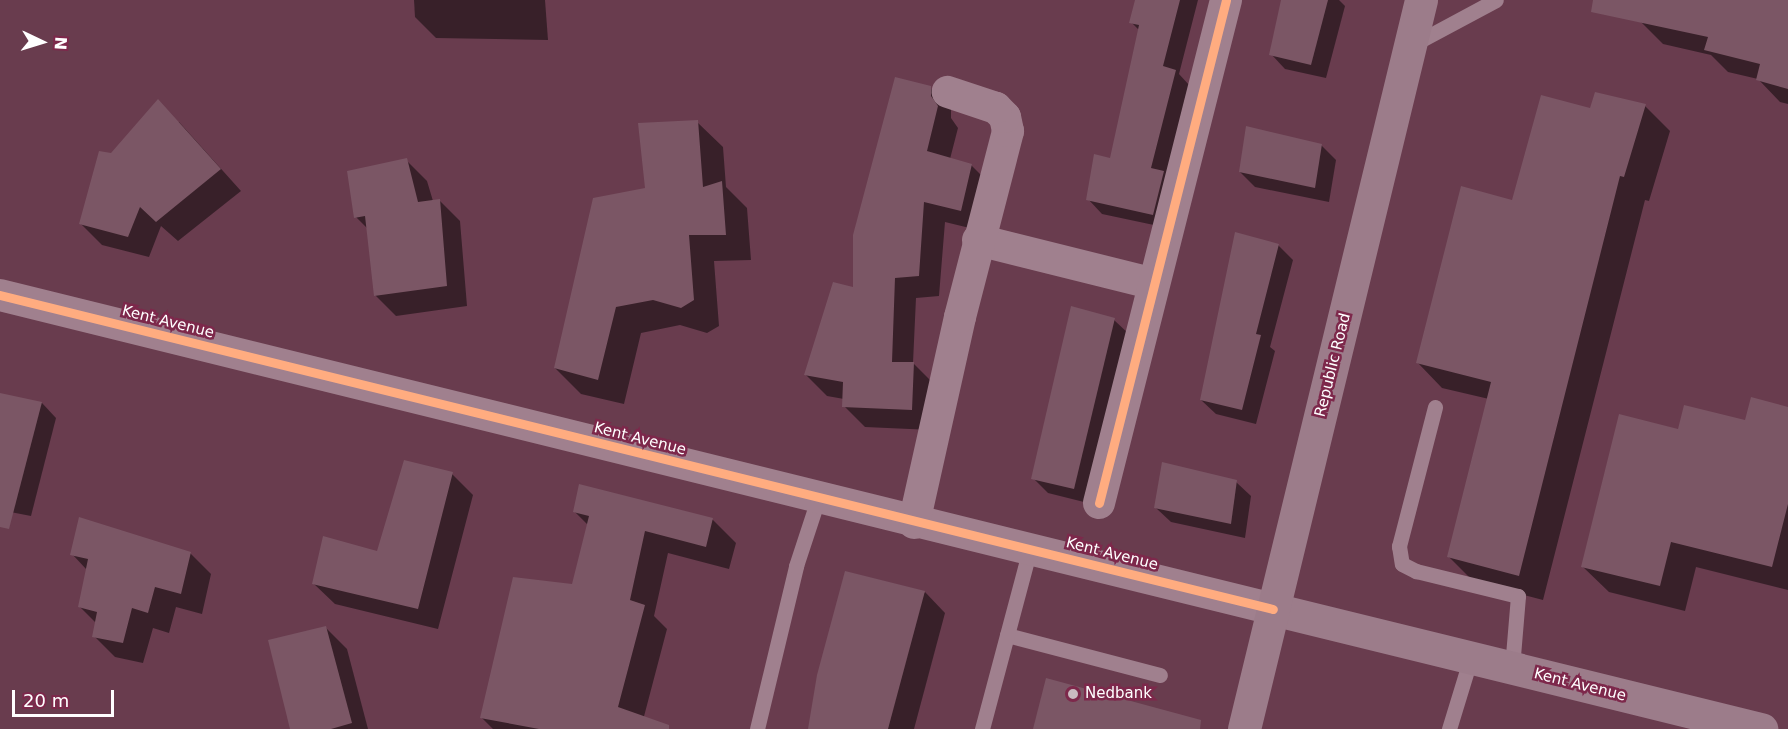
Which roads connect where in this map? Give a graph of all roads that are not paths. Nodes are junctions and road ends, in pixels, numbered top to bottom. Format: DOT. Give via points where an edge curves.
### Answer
graph roads {
  1 [pos="1226,0"];
  2 [pos="1421,0"];
  3 [pos="1495,0"];
  4 [pos="1410,46"];
  5 [pos="948,92"];
  6 [pos="978,240"];
  7 [pos="1154,284"];
  8 [pos="0,295"];
  9 [pos="1435,407"];
  10 [pos="818,499"];
  11 [pos="1099,503"];
  12 [pos="914,523"];
  13 [pos="1030,549"];
  14 [pos="1273,609"];
  15 [pos="1007,635"];
  16 [pos="1471,657"];
  17 [pos="1512,668"];
  18 [pos="1160,675"];
  19 [pos="1724,725"];
  20 [pos="757,729"];
  21 [pos="982,729"];
  22 [pos="1244,729"];
  23 [pos="1449,729"];
  24 [pos="1761,729"];
  1 -- 7 [label="street"];
  2 -- 4 [label="main road, Republic Road"];
  3 -- 4 [label="lane"];
  4 -- 14 [label="main road, Republic Road"];
  5 -- 6 [label="street" via="985,103 1005,117 1008,131"];
  6 -- 7 [label="street"];
  6 -- 12 [label="street"];
  7 -- 11 [label="street"];
  8 -- 10 [label="street, Kent Avenue"];
  9 -- 17 [label="lane" via="1399,546 1402,564 1416,572 1518,596"];
  10 -- 12 [label="street, Kent Avenue"];
  10 -- 20 [label="lane" via="796,566"];
  12 -- 13 [label="street, Kent Avenue"];
  13 -- 14 [label="street, Kent Avenue"];
  13 -- 15 [label="lane"];
  14 -- 16 [label="main road, Kent Avenue"];
  14 -- 22 [label="main road, Republic Road"];
  15 -- 18 [label="lane"];
  15 -- 21 [label="lane"];
  16 -- 17 [label="main road, Kent Avenue"];
  16 -- 23 [label="lane"];
  17 -- 19 [label="main road, Kent Avenue"];
  19 -- 24 [label="main road, Kent Avenue"];
}
